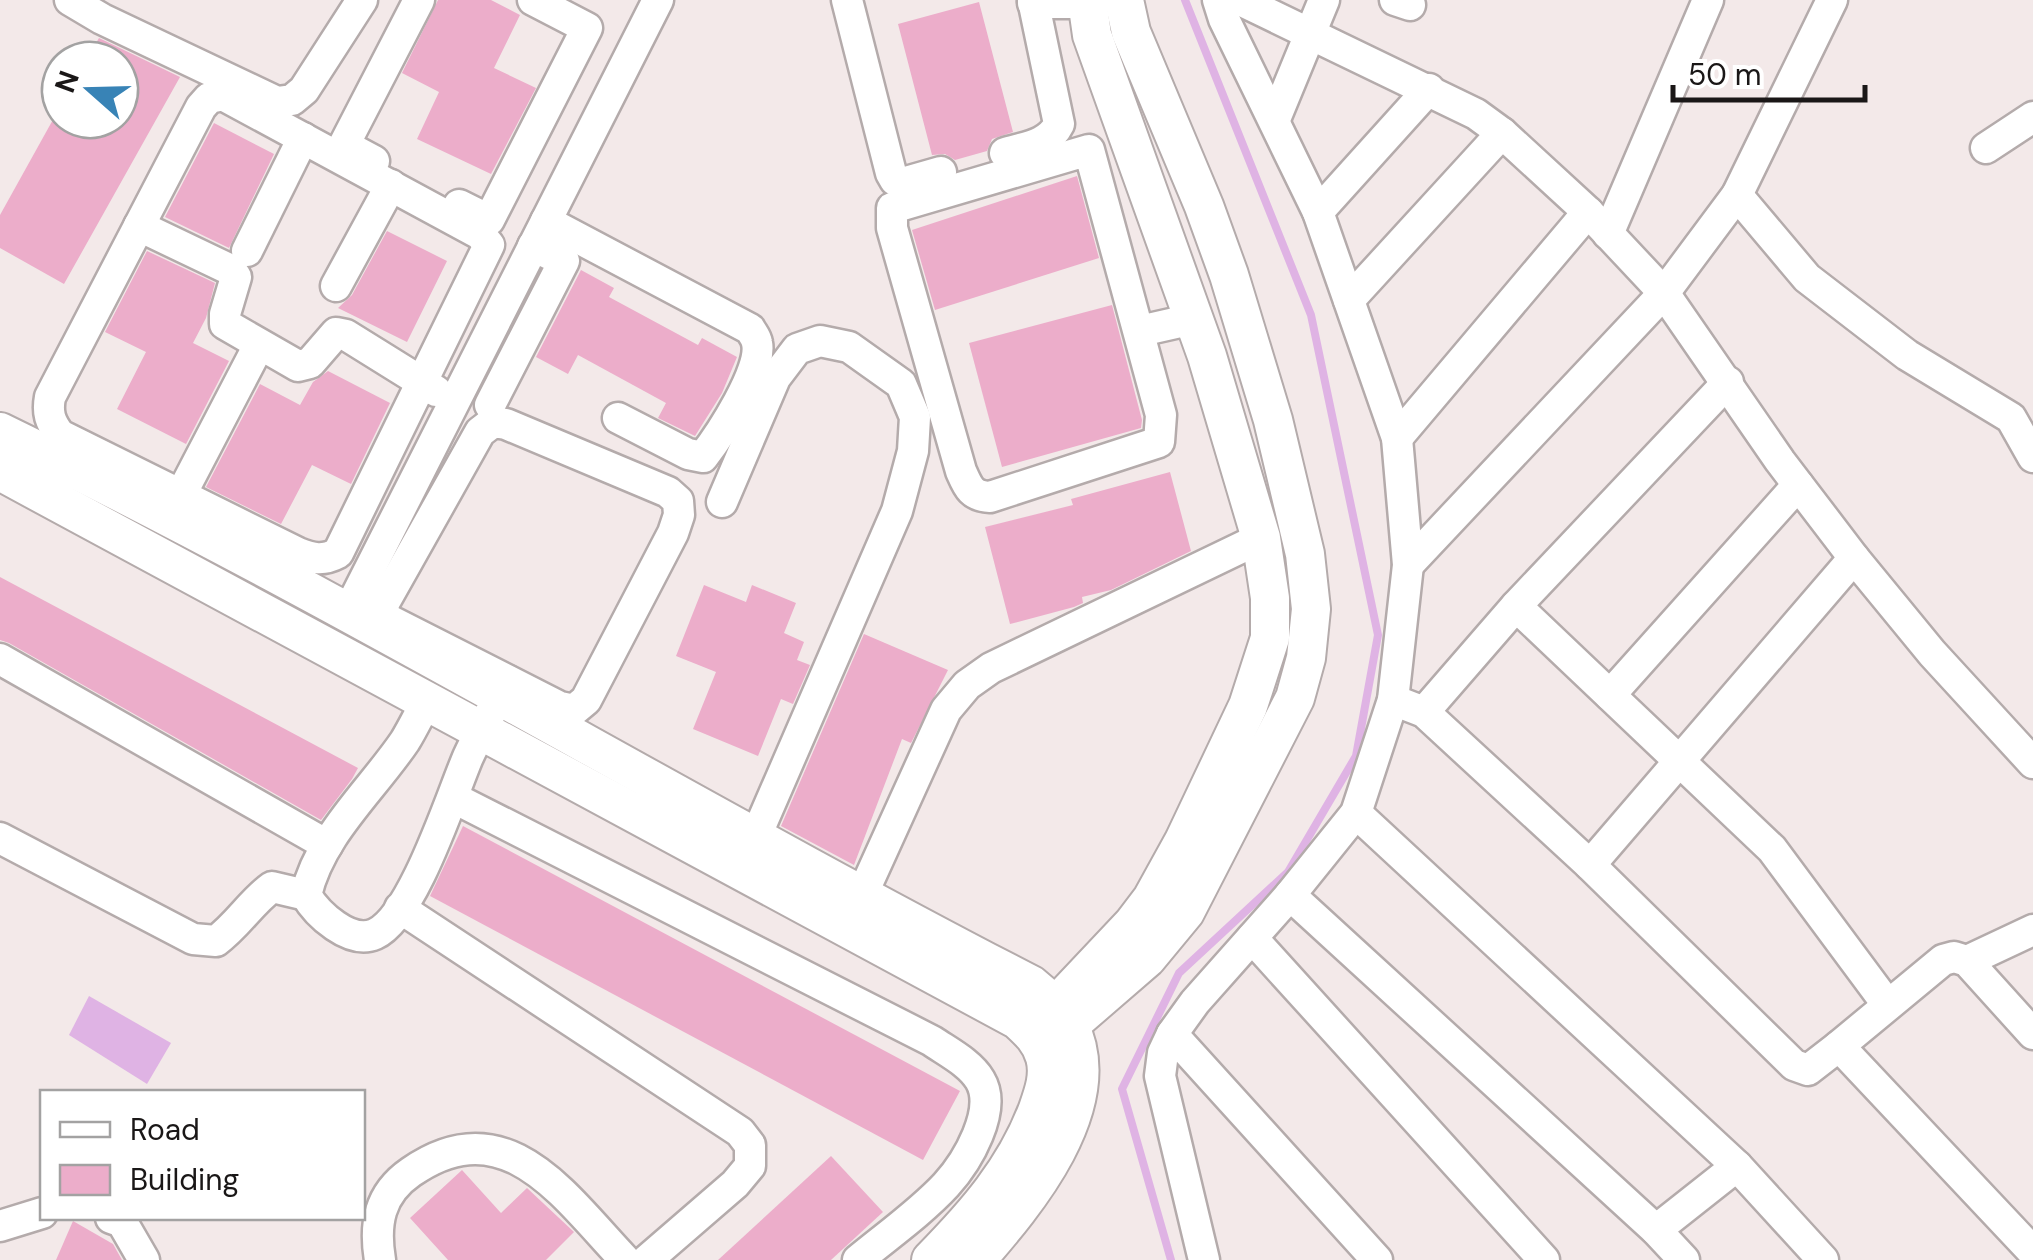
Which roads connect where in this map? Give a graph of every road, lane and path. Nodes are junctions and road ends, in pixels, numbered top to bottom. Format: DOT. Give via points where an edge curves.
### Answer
graph roads {
  1 [pos="70,0"];
  2 [pos="362,0"];
  3 [pos="419,0"];
  4 [pos="534,0"];
  5 [pos="847,0"];
  6 [pos="1124,0"];
  7 [pos="1218,0"];
  8 [pos="1240,0"];
  9 [pos="1324,0"];
  10 [pos="1708,0"];
  11 [pos="1832,0"];
  12 [pos="652,2"];
  13 [pos="1033,2"];
  14 [pos="1086,2"];
  15 [pos="107,10"];
  16 [pos="587,28"];
  17 [pos="1312,33"];
  18 [pos="632,51"];
  19 [pos="1429,88"];
  20 [pos="2033,118"];
  21 [pos="1275,119"];
  22 [pos="1502,133"];
  23 [pos="304,138"];
  24 [pos="1986,148"];
  25 [pos="391,186"];
  26 [pos="1736,195"];
  27 [pos="1155,211"];
  28 [pos="1318,212"];
  29 [pos="1109,222"];
  30 [pos="1598,223"];
  31 [pos="139,226"];
  32 [pos="540,233"];
  33 [pos="571,249"];
  34 [pos="247,251"];
  35 [pos="336,286"];
  36 [pos="1664,293"];
  37 [pos="1348,300"];
  38 [pos="1193,318"];
  39 [pos="1140,331"];
  40 [pos="259,345"];
  41 [pos="426,370"];
  42 [pos="1728,382"];
  43 [pos="461,389"];
  44 [pos="490,405"];
  45 [pos="618,418"];
  46 [pos="0,432"];
  47 [pos="2029,437"];
  48 [pos="1397,438"];
  49 [pos="436,439"];
  50 [pos="467,455"];
  51 [pos="0,471"];
  52 [pos="1798,485"];
  53 [pos="722,502"];
  54 [pos="175,506"];
  55 [pos="1260,538"];
  56 [pos="1854,558"];
  57 [pos="1408,565"];
  58 [pos="1516,606"];
  59 [pos="348,612"];
  60 [pos="0,659"];
  61 [pos="1610,695"];
  62 [pos="428,699"];
  63 [pos="1394,700"];
  64 [pos="496,702"];
  65 [pos="1424,712"];
  66 [pos="1680,762"];
  67 [pos="2033,763"];
  68 [pos="454,798"];
  69 [pos="1356,813"];
  70 [pos="756,836"];
  71 [pos="0,838"];
  72 [pos="327,845"];
  73 [pos="1590,865"];
  74 [pos="862,894"];
  75 [pos="306,895"];
  76 [pos="1290,895"];
  77 [pos="400,908"];
  78 [pos="2033,930"];
  79 [pos="1252,938"];
  80 [pos="1967,961"];
  81 [pos="1887,1004"];
  82 [pos="1050,1028"];
  83 [pos="1172,1034"];
  84 [pos="2033,1034"];
  85 [pos="1839,1046"];
  86 [pos="1736,1166"];
  87 [pos="40,1214"];
  88 [pos="116,1220"];
  89 [pos="0,1226"];
  90 [pos="1656,1230"];
  91 [pos="2033,1252"];
  92 [pos="144,1260"];
  93 [pos="380,1260"];
  94 [pos="625,1260"];
  95 [pos="647,1260"];
  96 [pos="858,1260"];
  97 [pos="932,1260"];
  98 [pos="976,1260"];
  99 [pos="1204,1260"];
  100 [pos="1377,1260"];
  101 [pos="1544,1260"];
  102 [pos="1684,1260"];
  103 [pos="1823,1260"];
  1 -- 15 [label="street"];
  2 -- 15 [label="street" via="304,90 277,102"];
  3 -- 16 [label="street" via="344,145 488,220"];
  4 -- 16 [label="street"];
  5 -- 13 [label="street" via="890,173 906,182 1054,135 1059,124"];
  6 -- 82 [label="street" via="1240,311 1296,516 1311,610 1294,698 1184,912 1147,958"];
  7 -- 21 [label="street"];
  8 -- 17 [label="street"];
  9 -- 17 [label="street"];
  10 -- 30 [label="street"];
  11 -- 26 [label="street"];
  12 -- 18 [label="street"];
  13 -- 14 [label="street"];
  14 -- 27 [label="street"];
  16 -- 18 [label="street"];
  17 -- 19 [label="street"];
  17 -- 21 [label="street"];
  18 -- 32 [label="street"];
  19 -- 22 [label="street"];
  19 -- 28 [label="street"];
  20 -- 24 [label="street"];
  21 -- 28 [label="street"];
  22 -- 30 [label="street"];
  22 -- 37 [label="street"];
  23 -- 25 [label="street"];
  23 -- 31 [label="street" via="223,95 209,98"];
  23 -- 34 [label="street"];
  25 -- 35 [label="street"];
  25 -- 41 [label="street" via="480,234 488,246"];
  26 -- 36 [label="street"];
  26 -- 47 [label="street" via="1807,278 1907,356 1994,405"];
  27 -- 29 [label="street"];
  27 -- 38 [label="street"];
  28 -- 37 [label="street"];
  29 -- 39 [label="street"];
  29 -- 39 [label="street" via="1089,150 892,208 892,228 970,491 990,497 1159,442 1161,415"];
  30 -- 36 [label="street"];
  30 -- 48 [label="street"];
  31 -- 40 [label="street" via="231,270 236,277 225,324"];
  31 -- 54 [label="street" via="48,410 60,435"];
  32 -- 33 [label="street"];
  32 -- 43 [label="street"];
  33 -- 44 [label="street"];
  33 -- 45 [label="street" via="750,328 758,343 753,369 704,457"];
  36 -- 42 [label="street"];
  36 -- 57 [label="street"];
  37 -- 48 [label="street"];
  38 -- 39 [label="street"];
  38 -- 55 [label="street"];
  40 -- 41 [label="street" via="298,366 336,333"];
  40 -- 54 [label="street"];
  41 -- 43 [label="street"];
  41 -- 54 [label="street" via="338,554 314,560"];
  42 -- 52 [label="street"];
  42 -- 58 [label="street"];
  43 -- 49 [label="street"];
  46 -- 54 [label="street"];
  48 -- 57 [label="street"];
  49 -- 50 [label="street"];
  49 -- 59 [label="street"];
  50 -- 64 [label="street" via="384,603 383,616"];
  50 -- 64 [label="street" via="480,432 494,422 506,424 678,501 672,533 586,700 574,710"];
  51 -- 62 [label="street"];
  52 -- 56 [label="street"];
  52 -- 61 [label="street"];
  53 -- 70 [label="street" via="775,378 798,349 820,341 849,347 901,384 916,416 896,511"];
  54 -- 59 [label="street"];
  55 -- 74 [label="street" via="967,685 946,710"];
  55 -- 82 [label="street" via="1270,638 1248,706 1152,899"];
  56 -- 66 [label="street"];
  56 -- 67 [label="street"];
  57 -- 63 [label="street"];
  58 -- 61 [label="street"];
  58 -- 65 [label="street"];
  59 -- 64 [label="street"];
  60 -- 72 [label="street"];
  61 -- 66 [label="street"];
  62 -- 64 [label="street"];
  62 -- 72 [label="street" via="406,740"];
  63 -- 65 [label="street"];
  63 -- 69 [label="street"];
  64 -- 68 [label="street"];
  64 -- 70 [label="street"];
  64 -- 82 [label="street" via="1018,1020"];
  65 -- 73 [label="street"];
  66 -- 73 [label="street"];
  66 -- 81 [label="street" via="1772,849"];
  68 -- 77 [label="street"];
  68 -- 96 [label="street" via="932,1041 972,1070 986,1101 971,1148 946,1185"];
  69 -- 76 [label="street"];
  69 -- 86 [label="street"];
  70 -- 74 [label="street"];
  71 -- 75 [label="street" via="193,939 216,941 272,886"];
  72 -- 75 [label="street"];
  73 -- 85 [label="street" via="1794,1064 1808,1070"];
  74 -- 82 [label="street" via="1031,986"];
  75 -- 77 [label="street" via="314,910 354,936 372,936"];
  76 -- 79 [label="street"];
  76 -- 90 [label="street"];
  77 -- 95 [label="street" via="740,1132 750,1145 750,1166 735,1184"];
  78 -- 80 [label="street"];
  79 -- 83 [label="street"];
  79 -- 101 [label="street"];
  80 -- 81 [label="street" via="1943,960"];
  80 -- 84 [label="street"];
  81 -- 85 [label="street"];
  82 -- 97 [label="street" via="1046,1086 1026,1141 983,1206"];
  82 -- 98 [label="street" via="1076,1046 1078,1073 1062,1138 1026,1203"];
  83 -- 99 [label="street" via="1160,1076"];
  83 -- 100 [label="street"];
  85 -- 91 [label="street"];
  86 -- 90 [label="street"];
  86 -- 103 [label="street"];
  87 -- 89 [label="street"];
  88 -- 92 [label="street"];
  90 -- 102 [label="street"];
  93 -- 94 [label="street" via="381,1206 398,1181 462,1147 495,1148 516,1158 552,1184"];
}
